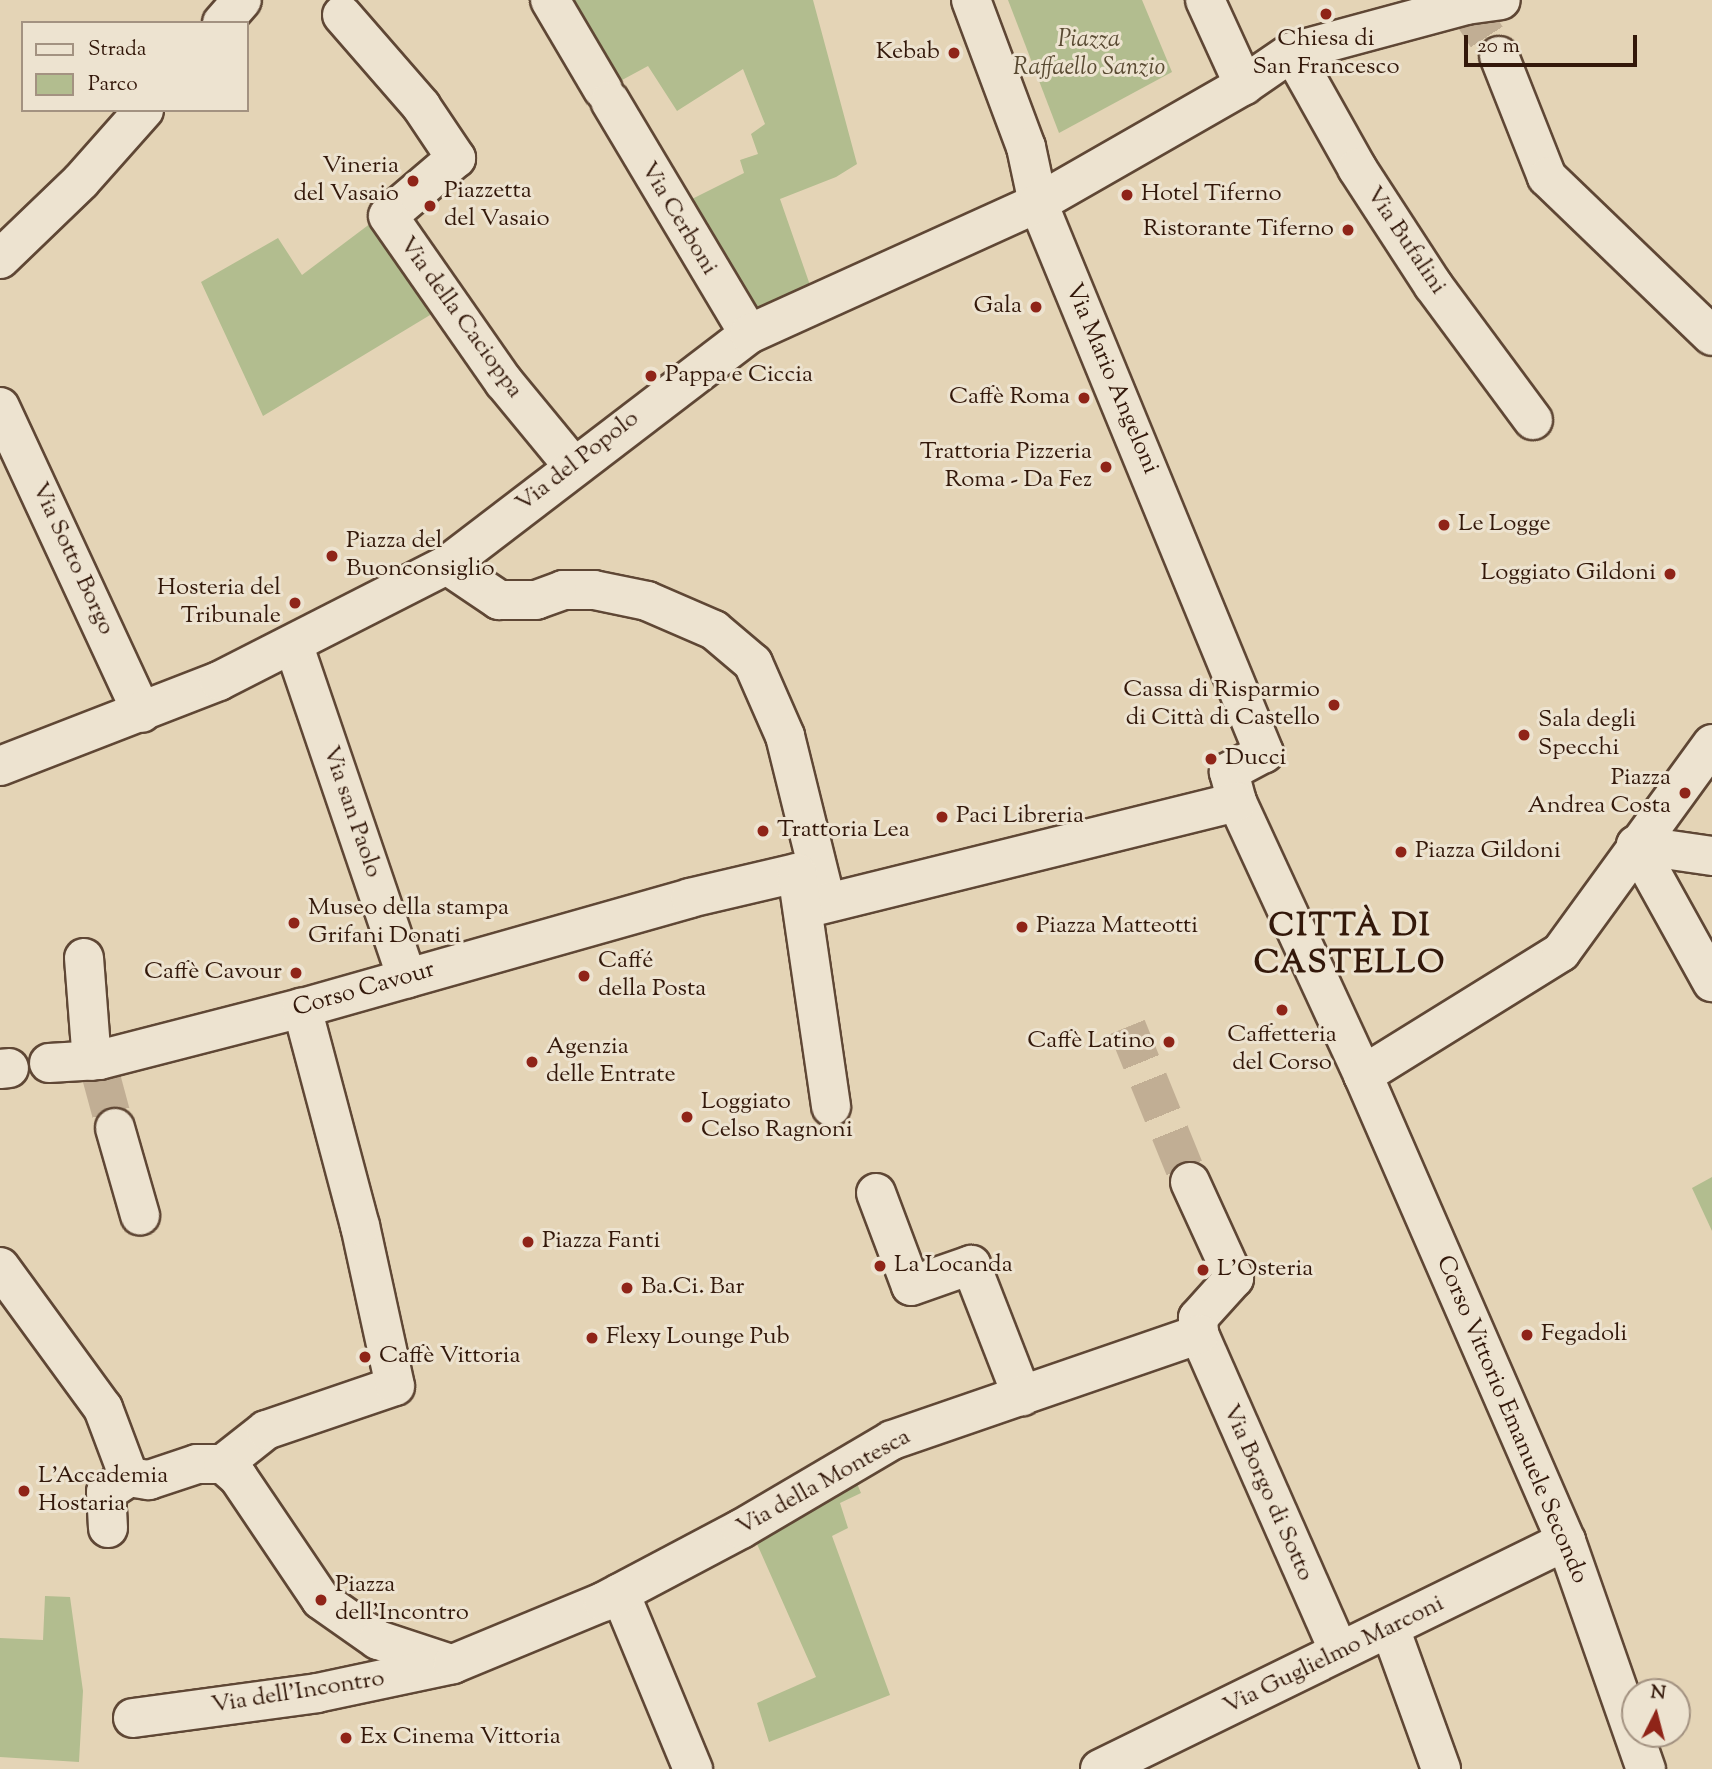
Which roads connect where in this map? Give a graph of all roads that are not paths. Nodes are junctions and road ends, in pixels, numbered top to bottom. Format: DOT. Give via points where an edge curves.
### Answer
graph roads {
  1 [pos="242,0"];
  2 [pos="550,0"];
  3 [pos="971,0"];
  4 [pos="1205,0"];
  5 [pos="1501,0"];
  6 [pos="342,15"];
  7 [pos="224,21"];
  8 [pos="1292,52"];
  9 [pos="1499,56"];
  10 [pos="1244,85"];
  11 [pos="142,112"];
  12 [pos="1038,204"];
  13 [pos="0,259"];
  14 [pos="749,334"];
  15 [pos="1712,336"];
  16 [pos="0,407"];
  17 [pos="1532,420"];
  18 [pos="574,467"];
  19 [pos="447,565"];
  20 [pos="294,646"];
  21 [pos="142,713"];
  22 [pos="1712,744"];
  23 [pos="1264,753"];
  24 [pos="0,766"];
  25 [pos="1237,802"];
  26 [pos="1636,845"];
  27 [pos="1712,856"];
  28 [pos="815,906"];
  29 [pos="84,958"];
  30 [pos="407,978"];
  31 [pos="1712,982"];
  32 [pos="302,1008"];
  33 [pos="49,1063"];
  34 [pos="97,1066"];
  35 [pos="1363,1075"];
  36 [pos="831,1107"];
  37 [pos="115,1128"];
  38 [pos="1190,1182"];
  39 [pos="876,1193"];
  40 [pos="140,1215"];
  41 [pos="0,1267"];
  42 [pos="1199,1334"];
  43 [pos="1022,1396"];
  44 [pos="223,1464"];
  45 [pos="129,1477"];
  46 [pos="108,1528"];
  47 [pos="1566,1541"];
  48 [pos="620,1593"];
  49 [pos="1390,1628"];
  50 [pos="1339,1651"];
  51 [pos="457,1663"];
  52 [pos="133,1718"];
  53 [pos="1170,1755"];
  54 [pos="693,1769"];
  55 [pos="1100,1769"];
  56 [pos="1441,1769"];
  57 [pos="1646,1769"];
  1 -- 7 [label="street"];
  2 -- 14 [label="street, Via Cerboni"];
  3 -- 12 [label="street, Via Mario Angeloni" via="1026,147"];
  4 -- 10 [label="street"];
  5 -- 8 [label="street" via="1466,5"];
  6 -- 18 [label="street, Via della Cacioppa" via="421,106 456,158 388,216 504,383"];
  8 -- 10 [label="street"];
  8 -- 17 [label="street, Via Bufalini" via="1357,168 1433,285"];
  9 -- 15 [label="street" via="1547,177"];
  10 -- 12 [label="street"];
  11 -- 13 [label="street" via="81,181"];
  12 -- 14 [label="street, Via del Popolo"];
  12 -- 23 [label="street, Via Mario Angeloni"];
  14 -- 18 [label="street, Via del Popolo"];
  16 -- 21 [label="street, Via Sotto Borgo"];
  18 -- 19 [label="street, Via del Popolo"];
  19 -- 20 [label="street, Via del Popolo"];
  19 -- 28 [label="street" via="499,600 536,600 563,590 594,590 647,601 714,630 752,663 785,737"];
  20 -- 21 [label="street, Via del Popolo"];
  20 -- 30 [label="street, Via san Paolo"];
  21 -- 24 [label="street, Via del Popolo"];
  22 -- 26 [label="street"];
  23 -- 25 [label="street, Corso Vittorio Emanuele Secondo" via="1229,772"];
  25 -- 28 [label="street"];
  25 -- 35 [label="street, Corso Vittorio Emanuele Secondo"];
  26 -- 27 [label="street"];
  26 -- 31 [label="street"];
  26 -- 35 [label="street" via="1562,952"];
  28 -- 30 [label="street, Corso Cavour" via="797,873"];
  28 -- 36 [label="street"];
  29 -- 34 [label="street"];
  30 -- 32 [label="street, Corso Cavour"];
  32 -- 34 [label="street, Corso Cavour"];
  32 -- 44 [label="street" via="360,1226 395,1386 267,1430"];
  33 -- 34 [label="street, Corso Cavour"];
  35 -- 47 [label="street, Corso Vittorio Emanuele Secondo"];
  37 -- 40 [label="street"];
  38 -- 42 [label="street" via="1234,1278 1198,1318"];
  39 -- 43 [label="street" via="911,1286 971,1265"];
  41 -- 45 [label="street" via="103,1408"];
  42 -- 43 [label="street, Via della Montesca"];
  42 -- 50 [label="street, Via Borgo di Sotto"];
  43 -- 48 [label="street, Via della Montesca" via="892,1440"];
  44 -- 45 [label="street" via="197,1464 149,1480"];
  44 -- 51 [label="street" via="238,1477 321,1600 378,1640"];
  45 -- 46 [label="street" via="106,1492"];
  47 -- 49 [label="street, Via Guglielmo Marconi"];
  47 -- 57 [label="street, Corso Vittorio Emanuele Secondo"];
  48 -- 51 [label="street, Via della Montesca"];
  48 -- 54 [label="street"];
  49 -- 50 [label="street, Via Guglielmo Marconi"];
  49 -- 56 [label="street"];
  50 -- 53 [label="street, Via Guglielmo Marconi"];
  51 -- 52 [label="street, Via dell'Incontro" via="317,1693"];
  53 -- 55 [label="street, Via Guglielmo Marconi"];
}
